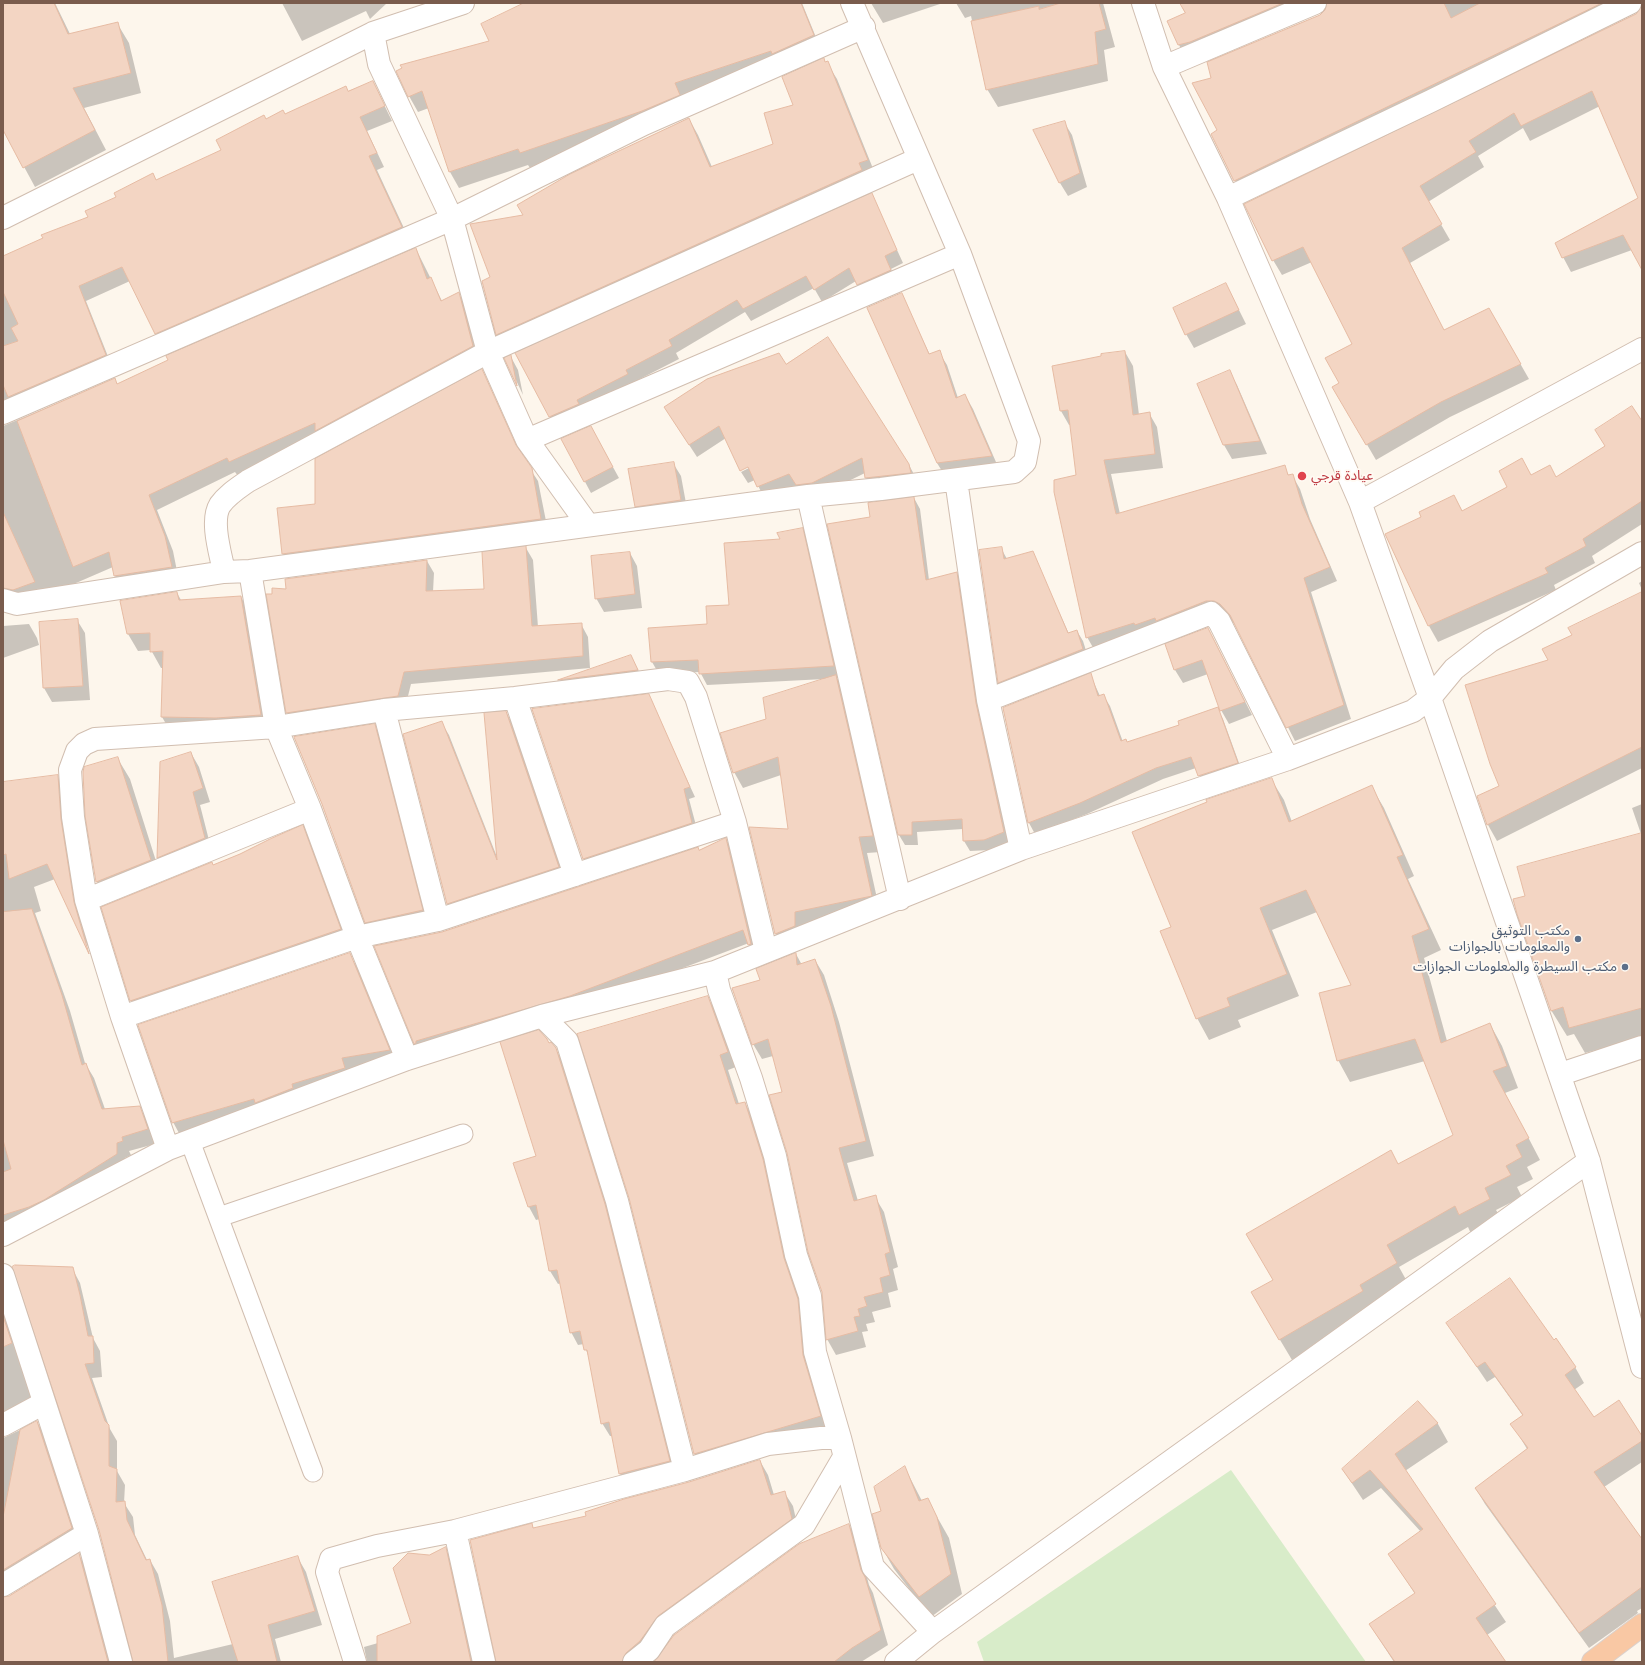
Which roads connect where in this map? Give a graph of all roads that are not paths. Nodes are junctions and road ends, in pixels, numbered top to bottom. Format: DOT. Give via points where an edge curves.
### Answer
graph roads {
  1 [pos="463,3"];
  2 [pos="852,3"];
  3 [pos="1143,3"];
  4 [pos="1315,3"];
  5 [pos="1625,4"];
  6 [pos="864,27"];
  7 [pos="373,33"];
  8 [pos="1164,67"];
  9 [pos="918,159"];
  10 [pos="1228,198"];
  11 [pos="3,218"];
  12 [pos="452,219"];
  13 [pos="960,254"];
  14 [pos="1642,349"];
  15 [pos="488,352"];
  16 [pos="3,413"];
  17 [pos="527,440"];
  18 [pos="956,480"];
  19 [pos="808,496"];
  20 [pos="1360,502"];
  21 [pos="588,525"];
  22 [pos="1642,553"];
  23 [pos="250,571"];
  24 [pos="224,572"];
  25 [pos="3,600"];
  26 [pos="515,698"];
  27 [pos="1430,698"];
  28 [pos="988,700"];
  29 [pos="384,710"];
  30 [pos="276,727"];
  31 [pos="1288,759"];
  32 [pos="310,809"];
  33 [pos="735,822"];
  34 [pos="1021,849"];
  35 [pos="575,875"];
  36 [pos="900,899"];
  37 [pos="86,900"];
  38 [pos="438,920"];
  39 [pos="357,937"];
  40 [pos="766,951"];
  41 [pos="716,972"];
  42 [pos="542,1016"];
  43 [pos="122,1017"];
  44 [pos="1642,1047"];
  45 [pos="407,1059"];
  46 [pos="1561,1074"];
  47 [pos="463,1134"];
  48 [pos="190,1141"];
  49 [pos="168,1149"];
  50 [pos="1589,1161"];
  51 [pos="219,1217"];
  52 [pos="3,1235"];
  53 [pos="3,1275"];
  54 [pos="1642,1367"];
  55 [pos="44,1403"];
  56 [pos="3,1424"];
  57 [pos="842,1448"];
  58 [pos="685,1470"];
  59 [pos="313,1472"];
  60 [pos="454,1531"];
  61 [pos="87,1534"];
  62 [pos="3,1585"];
  63 [pos="1642,1625"];
  64 [pos="933,1632"];
  65 [pos="121,1662"];
  66 [pos="355,1662"];
  67 [pos="484,1662"];
  68 [pos="634,1662"];
  69 [pos="896,1662"];
  70 [pos="1592,1662"];
  1 -- 7 [label="street"];
  2 -- 6 [label="street"];
  3 -- 8 [label="street"];
  4 -- 8 [label="street"];
  5 -- 10 [label="street"];
  6 -- 9 [label="street"];
  6 -- 12 [label="street" via="644,124"];
  7 -- 11 [label="street"];
  7 -- 12 [label="street" via="379,64"];
  8 -- 10 [label="street"];
  9 -- 13 [label="street"];
  9 -- 15 [label="street"];
  10 -- 20 [label="street"];
  12 -- 15 [label="street"];
  12 -- 16 [label="street"];
  13 -- 17 [label="street"];
  13 -- 18 [label="street" via="1029,441 1025,462 1014,472"];
  14 -- 20 [label="street"];
  15 -- 17 [label="street"];
  15 -- 24 [label="street" via="248,481 230,494 219,506 216,521"];
  17 -- 21 [label="street"];
  18 -- 19 [label="street"];
  18 -- 28 [label="street"];
  19 -- 21 [label="street"];
  19 -- 36 [label="street"];
  20 -- 27 [label="street"];
  21 -- 23 [label="street"];
  22 -- 27 [label="street" via="1490,641 1454,669"];
  23 -- 24 [label="street"];
  23 -- 30 [label="street"];
  24 -- 25 [label="street" via="18,604"];
  26 -- 29 [label="street"];
  26 -- 33 [label="street" via="668,679 688,682 696,697"];
  26 -- 35 [label="street"];
  27 -- 31 [label="street" via="1413,711"];
  27 -- 46 [label="street"];
  28 -- 31 [label="street" via="1211,614 1218,621"];
  28 -- 34 [label="street"];
  29 -- 30 [label="street"];
  29 -- 38 [label="street"];
  30 -- 32 [label="street"];
  30 -- 37 [label="street" via="94,739 84,744 77,751 70,770 72,817"];
  31 -- 34 [label="street"];
  32 -- 37 [label="street"];
  32 -- 39 [label="street"];
  33 -- 35 [label="street"];
  33 -- 40 [label="street"];
  34 -- 36 [label="street"];
  35 -- 38 [label="street"];
  36 -- 40 [label="street"];
  37 -- 43 [label="street"];
  38 -- 39 [label="street"];
  39 -- 43 [label="street"];
  39 -- 45 [label="street"];
  40 -- 41 [label="street"];
  41 -- 42 [label="street"];
  41 -- 57 [label="street" via="719,990 751,1078 775,1156 796,1255 810,1296 814,1352"];
  42 -- 45 [label="street"];
  42 -- 58 [label="street" via="567,1041 617,1202"];
  43 -- 49 [label="street"];
  44 -- 46 [label="street"];
  45 -- 48 [label="street"];
  46 -- 50 [label="street"];
  47 -- 51 [label="lane"];
  48 -- 49 [label="street"];
  48 -- 51 [label="lane"];
  49 -- 52 [label="street"];
  50 -- 54 [label="street"];
  50 -- 64 [label="street"];
  51 -- 59 [label="lane"];
  53 -- 55 [label="street"];
  55 -- 56 [label="street"];
  55 -- 61 [label="street"];
  57 -- 58 [label="street" via="821,1438 768,1444"];
  57 -- 64 [label="street" via="873,1567"];
  57 -- 68 [label="street" via="804,1525 666,1626 648,1650"];
  58 -- 60 [label="street"];
  60 -- 66 [label="street" via="331,1558 327,1572"];
  60 -- 67 [label="street"];
  61 -- 62 [label="street"];
  61 -- 65 [label="street"];
  63 -- 70 [label="highway"];
  64 -- 69 [label="street"];
}
